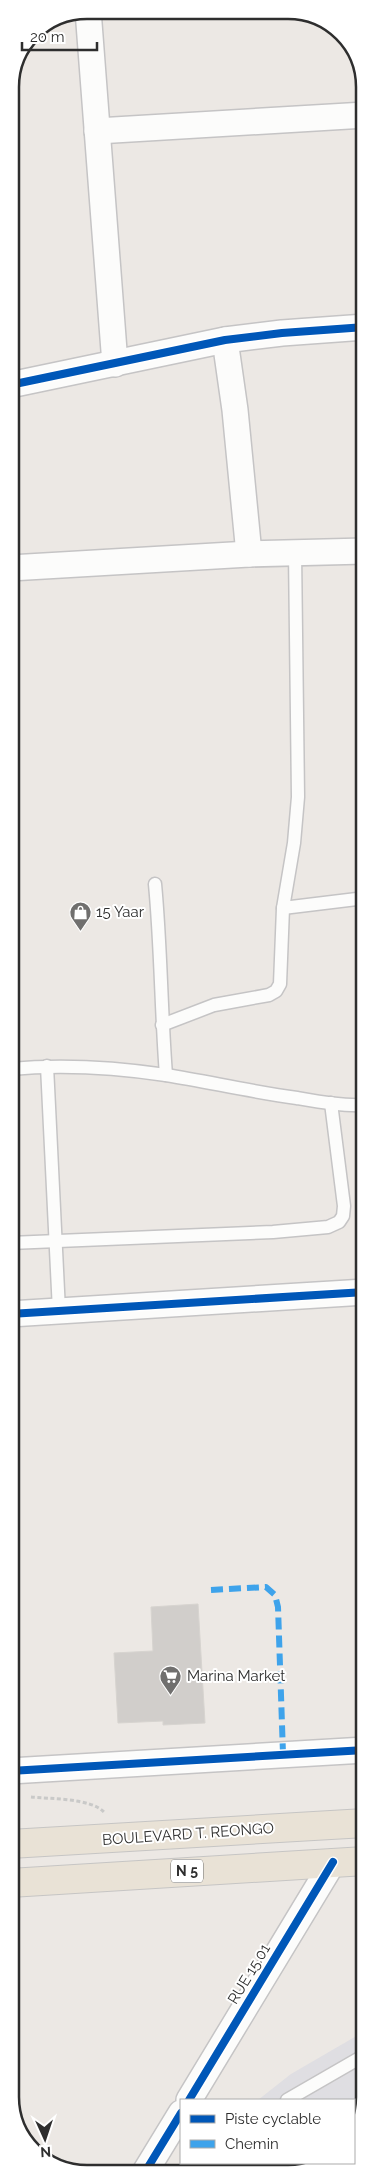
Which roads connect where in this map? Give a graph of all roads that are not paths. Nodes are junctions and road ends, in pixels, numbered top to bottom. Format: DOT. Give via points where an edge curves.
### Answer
graph roads {
  1 [pos="89,19"];
  2 [pos="356,117"];
  3 [pos="97,131"];
  4 [pos="356,328"];
  5 [pos="224,340"];
  6 [pos="115,364"];
  7 [pos="19,383"];
  8 [pos="356,551"];
  9 [pos="295,552"];
  10 [pos="249,554"];
  11 [pos="19,567"];
  12 [pos="155,884"];
  13 [pos="356,899"];
  14 [pos="283,908"];
  15 [pos="162,1025"];
  16 [pos="47,1066"];
  17 [pos="19,1068"];
  18 [pos="166,1075"];
  19 [pos="331,1104"];
  20 [pos="356,1105"];
  21 [pos="57,1241"];
  22 [pos="19,1243"];
  23 [pos="356,1293"];
  24 [pos="60,1311"];
  25 [pos="19,1313"];
  26 [pos="356,1751"];
  27 [pos="19,1770"];
  28 [pos="356,1824"];
  29 [pos="19,1844"];
  30 [pos="356,1861"];
  31 [pos="333,1862"];
  32 [pos="19,1881"];
  33 [pos="356,2060"];
  34 [pos="190,2099"];
  35 [pos="289,2099"];
  36 [pos="180,2115"];
  37 [pos="150,2165"];
  1 -- 3 [label="street"];
  2 -- 3 [label="street"];
  3 -- 6 [label="street"];
  4 -- 5 [label="street"];
  5 -- 6 [label="street"];
  5 -- 10 [label="street" via="235,410"];
  6 -- 7 [label="street"];
  8 -- 9 [label="street"];
  9 -- 10 [label="street"];
  9 -- 14 [label="lane" via="298,797"];
  10 -- 11 [label="street"];
  12 -- 15 [label="lane"];
  13 -- 14 [label="lane"];
  14 -- 15 [label="lane" via="280,984 276,991 214,1005"];
  15 -- 18 [label="lane"];
  16 -- 17 [label="lane"];
  16 -- 18 [label="lane" via="91,1066"];
  16 -- 21 [label="lane"];
  18 -- 19 [label="lane"];
  19 -- 20 [label="lane"];
  19 -- 21 [label="lane" via="344,1206 339,1222 328,1227 273,1232"];
  21 -- 22 [label="lane"];
  21 -- 24 [label="lane"];
  23 -- 24 [label="street"];
  24 -- 25 [label="street"];
  26 -- 27 [label="street"];
  28 -- 29 [label="highway, BOULEVARD T. REONGO"];
  30 -- 31 [label="highway, N 5"];
  31 -- 32 [label="highway, N 5"];
  31 -- 34 [label="street, RUE 15.01"];
  33 -- 35 [label="lane"];
  36 -- 37 [label="street"];
}
